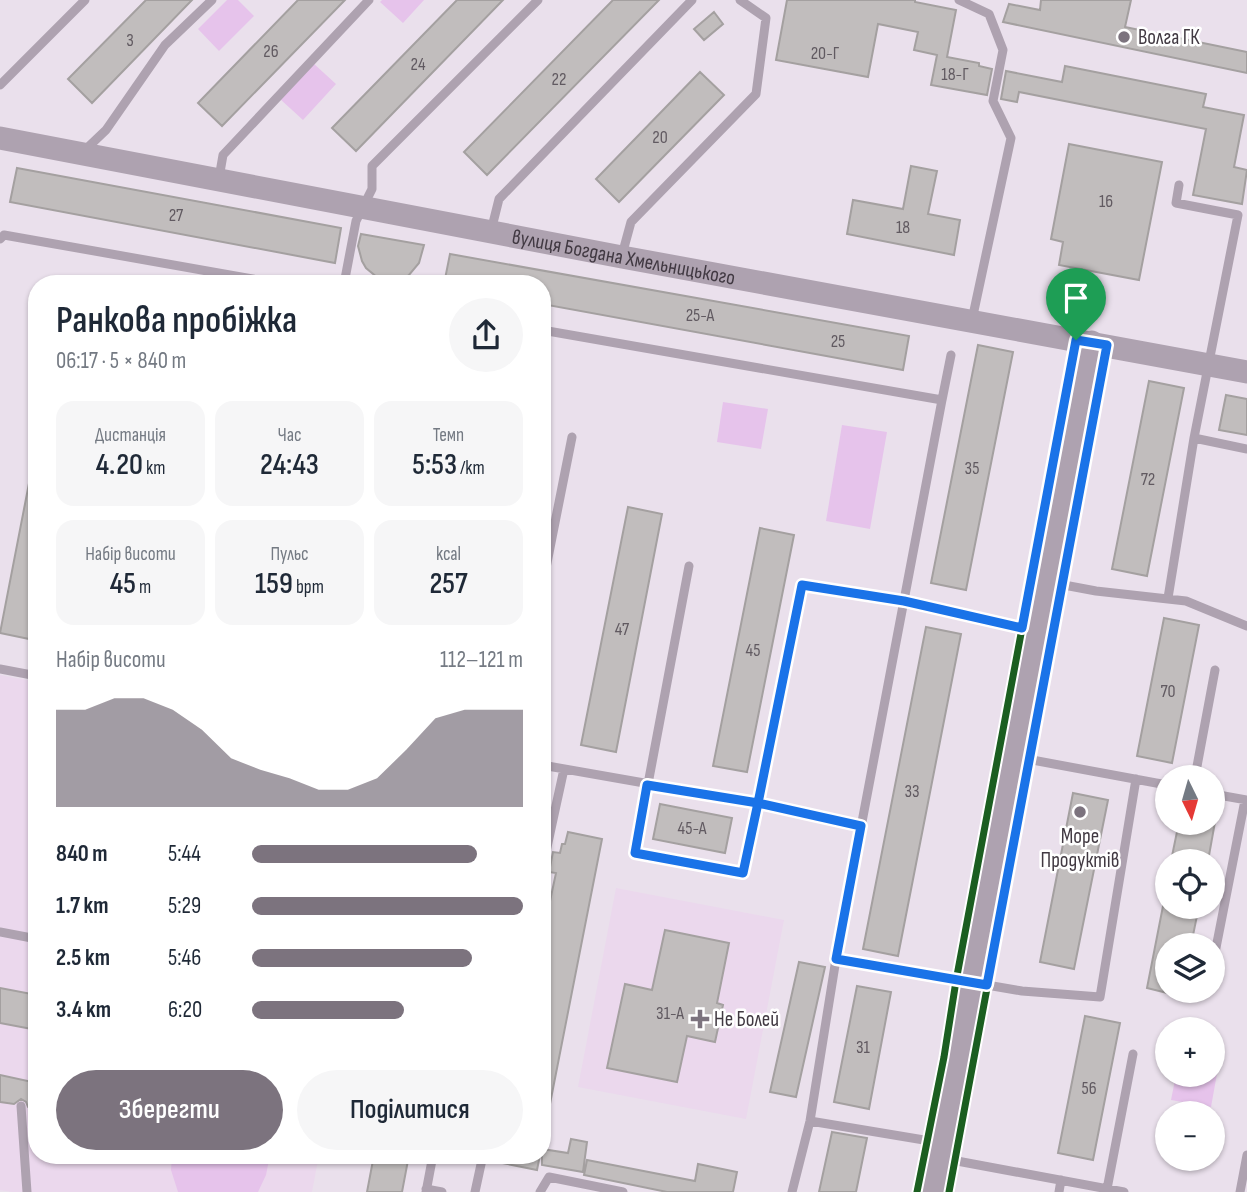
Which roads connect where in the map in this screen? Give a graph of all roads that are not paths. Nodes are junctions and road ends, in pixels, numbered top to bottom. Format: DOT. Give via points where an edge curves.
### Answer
graph roads {
  1 [pos="85,0"];
  2 [pos="212,0"];
  3 [pos="369,0"];
  4 [pos="538,0"];
  5 [pos="692,0"];
  6 [pos="740,0"];
  7 [pos="959,0"];
  8 [pos="0,85"];
  9 [pos="0,138"];
  10 [pos="81,154"];
  11 [pos="219,180"];
  12 [pos="1179,185"];
  13 [pos="364,207"];
  14 [pos="491,231"];
  15 [pos="0,239"];
  16 [pos="622,257"];
  17 [pos="225,275"];
  18 [pos="346,275"];
  19 [pos="972,322"];
  20 [pos="551,332"];
  21 [pos="1092,342"];
  22 [pos="951,355"];
  23 [pos="1209,365"];
  24 [pos="1247,372"];
  25 [pos="942,400"];
  26 [pos="572,437"];
  27 [pos="1194,438"];
  28 [pos="1247,449"];
  29 [pos="551,543"];
  30 [pos="689,566"];
  31 [pos="1047,582"];
  32 [pos="1168,598"];
  33 [pos="904,601"];
  34 [pos="1247,626"];
  35 [pos="1037,630"];
  36 [pos="0,669"];
  37 [pos="1215,670"];
  38 [pos="28,674"];
  39 [pos="1014,757"];
  40 [pos="1197,765"];
  41 [pos="551,767"];
  42 [pos="564,769"];
  43 [pos="1136,779"];
  44 [pos="1155,783"];
  45 [pos="647,785"];
  46 [pos="1225,796"];
  47 [pos="1246,800"];
  48 [pos="758,803"];
  49 [pos="861,826"];
  50 [pos="551,829"];
  51 [pos="0,932"];
  52 [pos="1219,933"];
  53 [pos="28,937"];
  54 [pos="836,959"];
  55 [pos="972,982"];
  56 [pos="1133,1054"];
  57 [pos="21,1106"];
  58 [pos="810,1121"];
  59 [pos="940,1150"];
  60 [pos="1247,1155"];
  61 [pos="431,1164"];
  62 [pos="481,1164"];
  63 [pos="1061,1180"];
  64 [pos="1107,1189"];
  65 [pos="426,1190"];
  66 [pos="26,1192"];
  67 [pos="442,1192"];
  68 [pos="475,1192"];
  69 [pos="540,1192"];
  70 [pos="623,1192"];
  71 [pos="792,1192"];
  72 [pos="933,1192"];
  73 [pos="1059,1192"];
  74 [pos="1124,1192"];
  75 [pos="1240,1192"];
  1 -- 8 [label="lane"];
  2 -- 10 [label="lane" via="165,45 106,130"];
  3 -- 11 [label="lane" via="223,155"];
  4 -- 13 [label="lane" via="372,166 372,189"];
  5 -- 14 [label="lane" via="499,199"];
  6 -- 16 [label="lane" via="766,18 756,94 631,222"];
  7 -- 19 [label="lane" via="989,14 1003,50 993,101 1012,138"];
  9 -- 10 [label="street, вулиця Богдана Хмельницького"];
  10 -- 11 [label="street, вулиця Богдана Хмельницького"];
  11 -- 13 [label="street, вулиця Богдана Хмельницького"];
  12 -- 23 [label="lane" via="1176,203 1238,215"];
  13 -- 14 [label="street, вулиця Богдана Хмельницького"];
  13 -- 18 [label="lane" via="356,221"];
  14 -- 16 [label="street, вулиця Богдана Хмельницького"];
  15 -- 17 [label="lane" via="4,235"];
  16 -- 19 [label="street, вулиця Богдана Хмельницького"];
  19 -- 21 [label="street, вулиця Богдана Хмельницького"];
  20 -- 25 [label="lane"];
  21 -- 23 [label="street, вулиця Богдана Хмельницького"];
  21 -- 31 [label="street"];
  22 -- 25 [label="lane"];
  23 -- 24 [label="street, вулиця Богдана Хмельницького"];
  23 -- 27 [label="lane"];
  25 -- 33 [label="lane"];
  26 -- 29 [label="lane"];
  27 -- 28 [label="lane"];
  27 -- 32 [label="lane"];
  30 -- 45 [label="lane"];
  31 -- 32 [label="lane"];
  31 -- 35 [label="street"];
  32 -- 34 [label="lane"];
  33 -- 35 [label="lane"];
  33 -- 48 [label="lane" via="802,585"];
  33 -- 49 [label="lane"];
  35 -- 39 [label="street"];
  36 -- 38 [label="lane"];
  37 -- 40 [label="lane"];
  39 -- 43 [label="lane"];
  39 -- 55 [label="street"];
  41 -- 42 [label="lane"];
  42 -- 45 [label="lane"];
  42 -- 50 [label="lane"];
  43 -- 44 [label="lane"];
  43 -- 55 [label="lane" via="1100,998"];
  45 -- 48 [label="lane"];
  45 -- 48 [label="lane" via="635,853 743,873"];
  46 -- 47 [label="lane"];
  47 -- 52 [label="lane"];
  48 -- 49 [label="lane"];
  49 -- 54 [label="lane"];
  51 -- 53 [label="lane"];
  54 -- 55 [label="lane"];
  54 -- 58 [label="lane"];
  55 -- 59 [label="street"];
  56 -- 64 [label="lane"];
  57 -- 66 [label="lane"];
  58 -- 59 [label="lane"];
  58 -- 71 [label="lane"];
  59 -- 63 [label="lane"];
  59 -- 72 [label="street"];
  60 -- 75 [label="lane"];
  61 -- 65 [label="lane"];
  62 -- 68 [label="lane"];
  63 -- 64 [label="lane"];
  63 -- 73 [label="lane"];
  64 -- 74 [label="lane"];
  65 -- 67 [label="lane"];
  69 -- 70 [label="lane" via="549,1177"];
}
